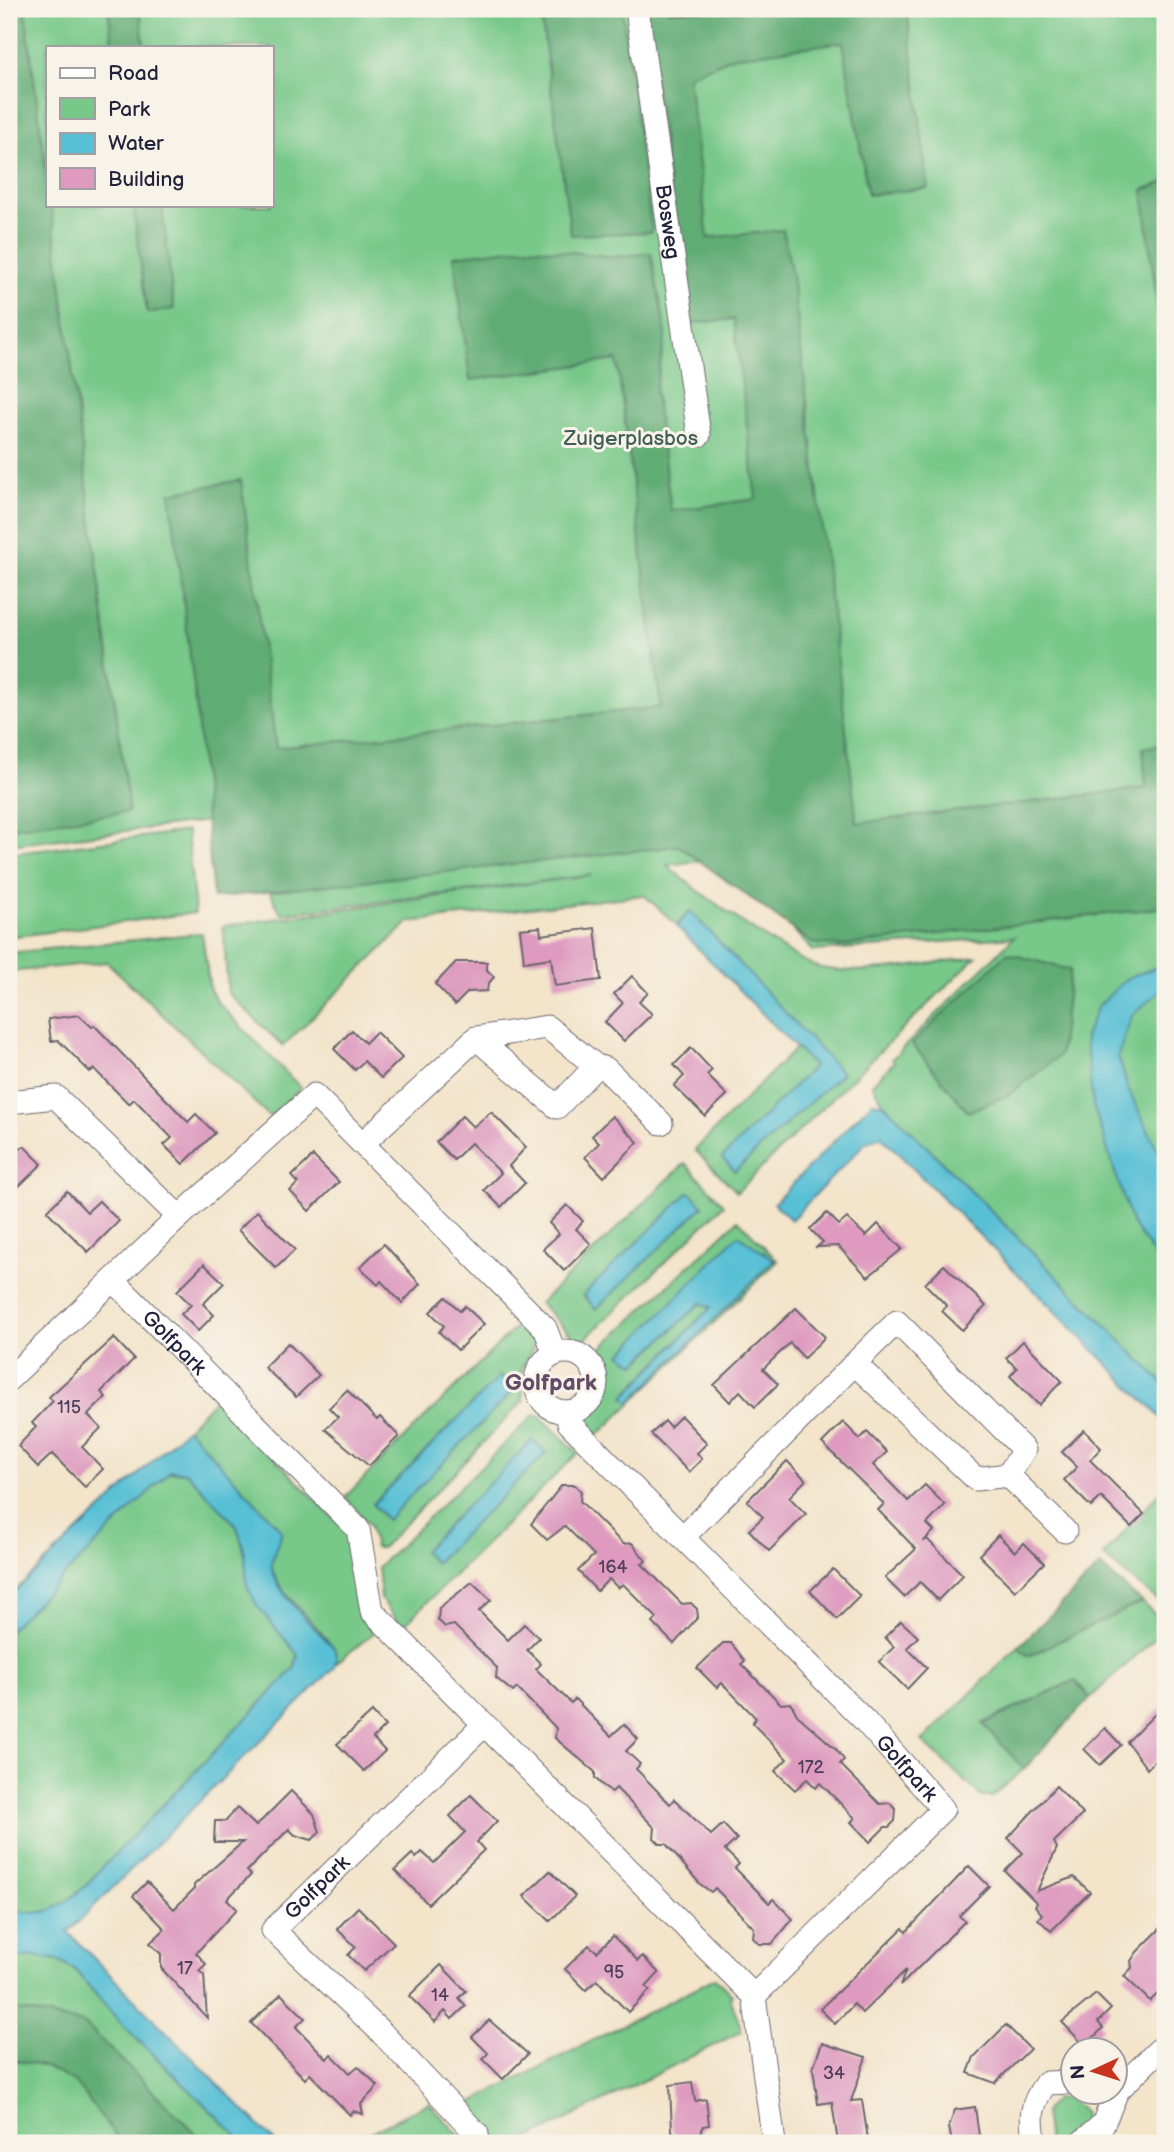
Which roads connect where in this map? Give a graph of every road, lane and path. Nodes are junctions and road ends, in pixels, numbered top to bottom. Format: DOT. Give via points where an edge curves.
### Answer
graph roads {
  1 [pos="637,9"];
  2 [pos="699,435"];
  3 [pos="475,1038"];
  4 [pos="596,1066"];
  5 [pos="9,1102"];
  6 [pos="661,1123"];
  7 [pos="363,1143"];
  8 [pos="178,1217"];
  9 [pos="114,1281"];
  10 [pos="555,1354"];
  11 [pos="855,1364"];
  12 [pos="9,1379"];
  13 [pos="568,1412"];
  14 [pos="1008,1475"];
  15 [pos="1065,1531"];
  16 [pos="684,1536"];
  17 [pos="484,1726"];
  18 [pos="754,1996"];
  19 [pos="1165,2044"];
  20 [pos="1128,2079"];
  21 [pos="1058,2083"];
  22 [pos="1110,2106"];
  23 [pos="478,2143"];
  24 [pos="774,2143"];
  25 [pos="1035,2143"];
  26 [pos="1081,2143"];
  1 -- 2 [label="street, Bosweg"];
  3 -- 4 [label="street" via="547,1027"];
  3 -- 4 [label="street" via="557,1107"];
  3 -- 7 [label="street"];
  4 -- 6 [label="street" via="606,1069"];
  5 -- 8 [label="street" via="56,1097"];
  7 -- 8 [label="street" via="314,1095"];
  7 -- 10 [label="street" via="545,1328"];
  8 -- 9 [label="street"];
  9 -- 12 [label="street"];
  9 -- 17 [label="street, Golfpark" via="358,1529 372,1611"];
  10 -- 13 [label="street, Golfpark" via="540,1366 536,1385 544,1403"];
  10 -- 13 [label="street" via="577,1354 595,1374 594,1392 585,1406"];
  11 -- 14 [label="street" via="976,1479"];
  11 -- 14 [label="street" via="897,1322 1024,1450"];
  11 -- 16 [label="street"];
  13 -- 16 [label="street, Golfpark" via="569,1423"];
  14 -- 15 [label="street"];
  16 -- 18 [label="street, Golfpark" via="864,1720 943,1809"];
  17 -- 18 [label="street, Golfpark"];
  17 -- 23 [label="street, Golfpark" via="273,1930 380,2031 477,2134"];
  18 -- 24 [label="street"];
  19 -- 20 [label="street"];
  21 -- 25 [label="street" via="1046,2083 1035,2098 1030,2117"];
  22 -- 26 [label="street" via="1103,2124"];
}
